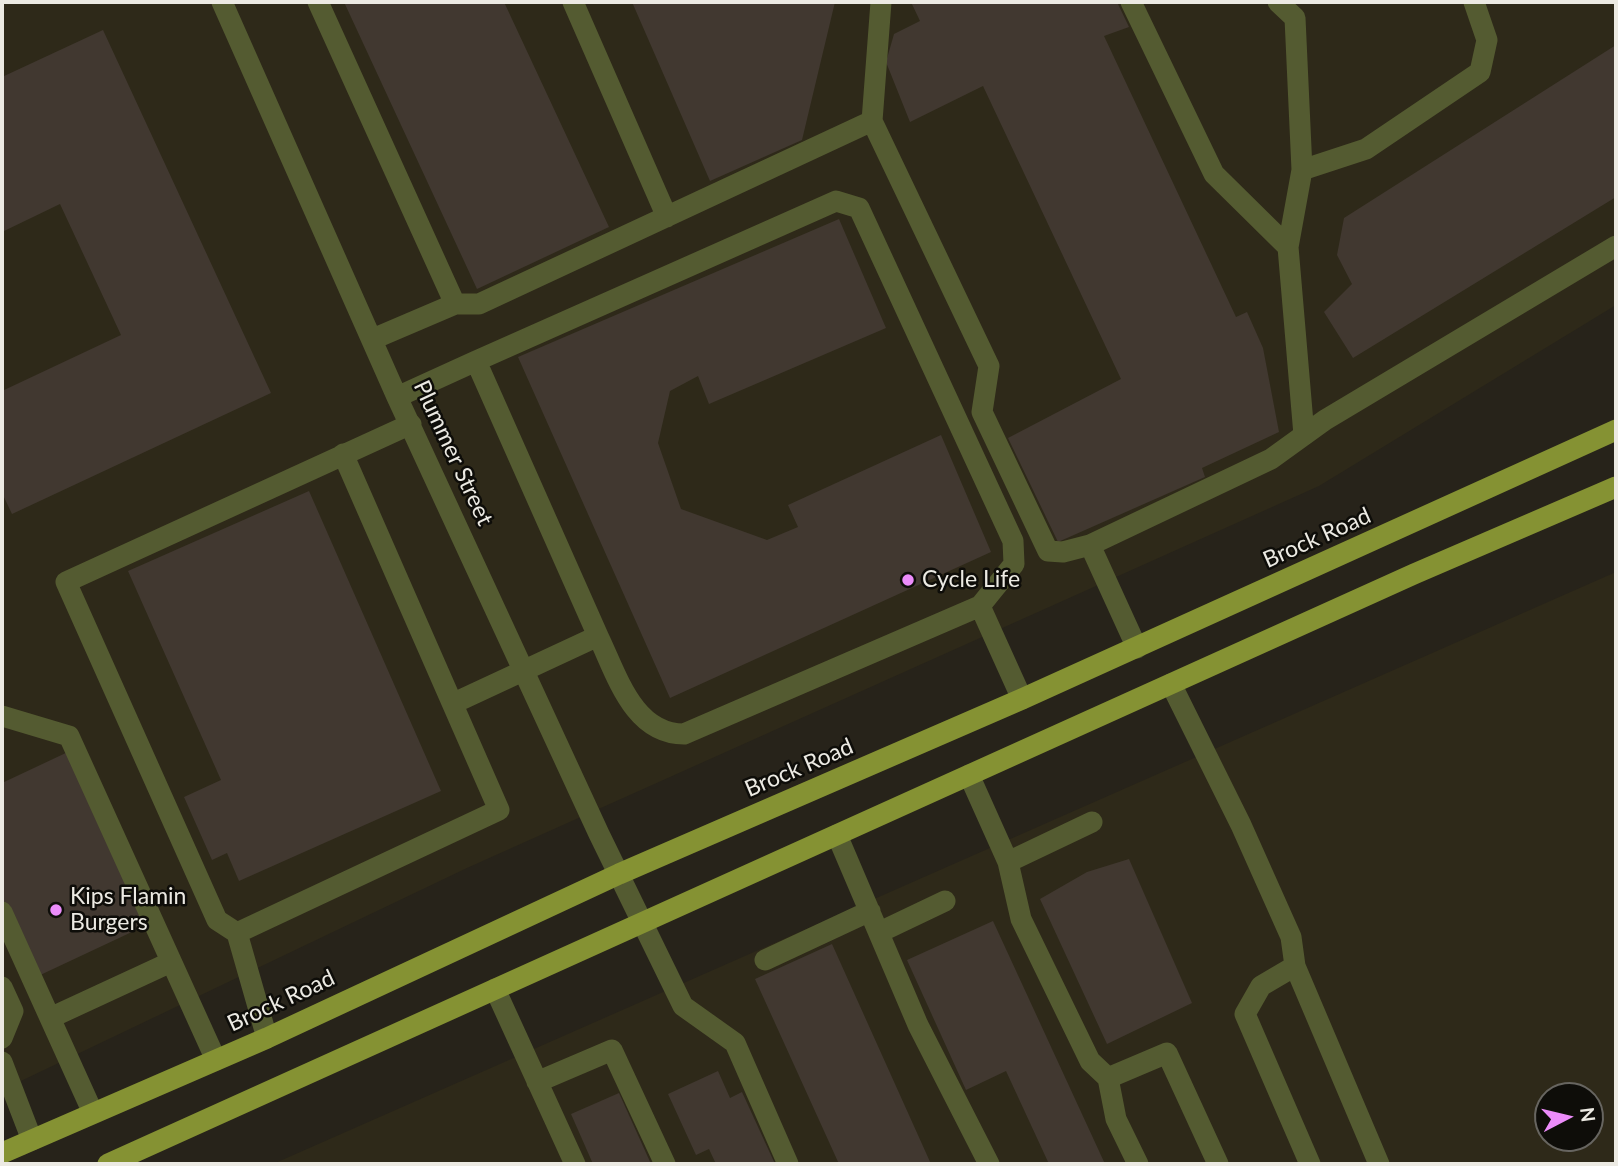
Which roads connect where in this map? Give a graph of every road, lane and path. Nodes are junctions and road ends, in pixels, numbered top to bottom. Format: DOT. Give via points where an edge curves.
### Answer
graph roads {
  1 [pos="222,2"];
  2 [pos="318,2"];
  3 [pos="573,2"];
  4 [pos="881,2"];
  5 [pos="1131,2"];
  6 [pos="1278,2"];
  7 [pos="1474,2"];
  8 [pos="872,121"];
  9 [pos="1302,170"];
  10 [pos="667,217"];
  11 [pos="1616,246"];
  12 [pos="1288,247"];
  13 [pos="454,304"];
  14 [pos="373,339"];
  15 [pos="476,361"];
  16 [pos="397,397"];
  17 [pos="411,424"];
  18 [pos="1616,430"];
  19 [pos="1304,435"];
  20 [pos="343,454"];
  21 [pos="1616,487"];
  22 [pos="1090,545"];
  23 [pos="980,606"];
  24 [pos="598,636"];
  25 [pos="1136,648"];
  26 [pos="524,670"];
  27 [pos="1171,684"];
  28 [pos="1022,699"];
  29 [pos="454,703"];
  30 [pos="2,717"];
  31 [pos="969,775"];
  32 [pos="1093,822"];
  33 [pos="837,835"];
  34 [pos="1008,862"];
  35 [pos="619,874"];
  36 [pos="945,901"];
  37 [pos="870,911"];
  38 [pos="2,912"];
  39 [pos="642,923"];
  40 [pos="880,932"];
  41 [pos="237,933"];
  42 [pos="765,960"];
  43 [pos="172,962"];
  44 [pos="1295,966"];
  45 [pos="2,987"];
  46 [pos="495,989"];
  47 [pos="51,1018"];
  48 [pos="2,1038"];
  49 [pos="267,1038"];
  50 [pos="216,1060"];
  51 [pos="2,1062"];
  52 [pos="1108,1079"];
  53 [pos="537,1082"];
  54 [pos="93,1113"];
  55 [pos="32,1140"];
  56 [pos="2,1153"];
  57 [pos="108,1164"];
  58 [pos="575,1164"];
  59 [pos="665,1164"];
  60 [pos="788,1164"];
  61 [pos="989,1164"];
  62 [pos="1138,1164"];
  63 [pos="1218,1164"];
  64 [pos="1310,1164"];
  65 [pos="1379,1164"];
  1 -- 14 [label="street, Plummer Street"];
  2 -- 13 [label="street"];
  3 -- 10 [label="street"];
  4 -- 8 [label="street"];
  5 -- 12 [label="street" via="1214,174"];
  6 -- 9 [label="street" via="1295,18"];
  7 -- 9 [label="street" via="1487,40 1480,72 1366,149"];
  8 -- 10 [label="street"];
  8 -- 22 [label="street" via="989,366 982,412 1048,551"];
  9 -- 12 [label="street"];
  10 -- 13 [label="street" via="479,304"];
  11 -- 19 [label="street"];
  12 -- 19 [label="street"];
  13 -- 14 [label="street"];
  14 -- 16 [label="street, Plummer Street"];
  15 -- 16 [label="street"];
  15 -- 23 [label="street" via="836,201 859,208 1013,541 1014,564"];
  15 -- 24 [label="street"];
  16 -- 17 [label="street, Plummer Street"];
  17 -- 20 [label="street"];
  17 -- 26 [label="street, Plummer Street"];
  18 -- 25 [label="main road, Brock Road"];
  19 -- 22 [label="street" via="1271,459"];
  20 -- 29 [label="street"];
  20 -- 41 [label="street" via="66,582 217,920"];
  21 -- 27 [label="main road"];
  22 -- 25 [label="street"];
  23 -- 24 [label="street" via="684,734 668,734 634,709"];
  23 -- 28 [label="street"];
  24 -- 26 [label="street"];
  25 -- 28 [label="main road, Brock Road"];
  26 -- 29 [label="street"];
  26 -- 35 [label="street, Plummer Street"];
  27 -- 31 [label="main road"];
  27 -- 44 [label="street" via="1285,925"];
  28 -- 35 [label="main road, Brock Road"];
  29 -- 41 [label="street" via="499,810"];
  30 -- 43 [label="street" via="69,736"];
  31 -- 33 [label="main road"];
  31 -- 34 [label="street"];
  32 -- 34 [label="street"];
  33 -- 37 [label="street"];
  33 -- 39 [label="main road"];
  34 -- 52 [label="street" via="1021,919 1090,1061"];
  35 -- 39 [label="street, Plummer Street"];
  35 -- 49 [label="main road, Brock Road"];
  36 -- 40 [label="street"];
  37 -- 40 [label="street"];
  37 -- 42 [label="street"];
  38 -- 47 [label="street"];
  39 -- 46 [label="main road"];
  39 -- 60 [label="street, Plummer Street" via="683,1006 735,1043"];
  40 -- 61 [label="street" via="918,1025"];
  41 -- 49 [label="street"];
  43 -- 47 [label="street"];
  43 -- 50 [label="street"];
  44 -- 64 [label="street" via="1261,986 1245,1014"];
  44 -- 65 [label="street"];
  45 -- 48 [label="street" via="13,1011"];
  46 -- 53 [label="street"];
  46 -- 57 [label="main road"];
  47 -- 54 [label="street"];
  49 -- 50 [label="main road, Brock Road"];
  50 -- 54 [label="main road, Brock Road"];
  51 -- 55 [label="street"];
  52 -- 62 [label="street" via="1116,1119"];
  52 -- 63 [label="street" via="1167,1054"];
  53 -- 58 [label="street"];
  53 -- 59 [label="street" via="612,1051"];
  54 -- 55 [label="main road, Brock Road"];
  55 -- 56 [label="main road, Brock Road"];
}
